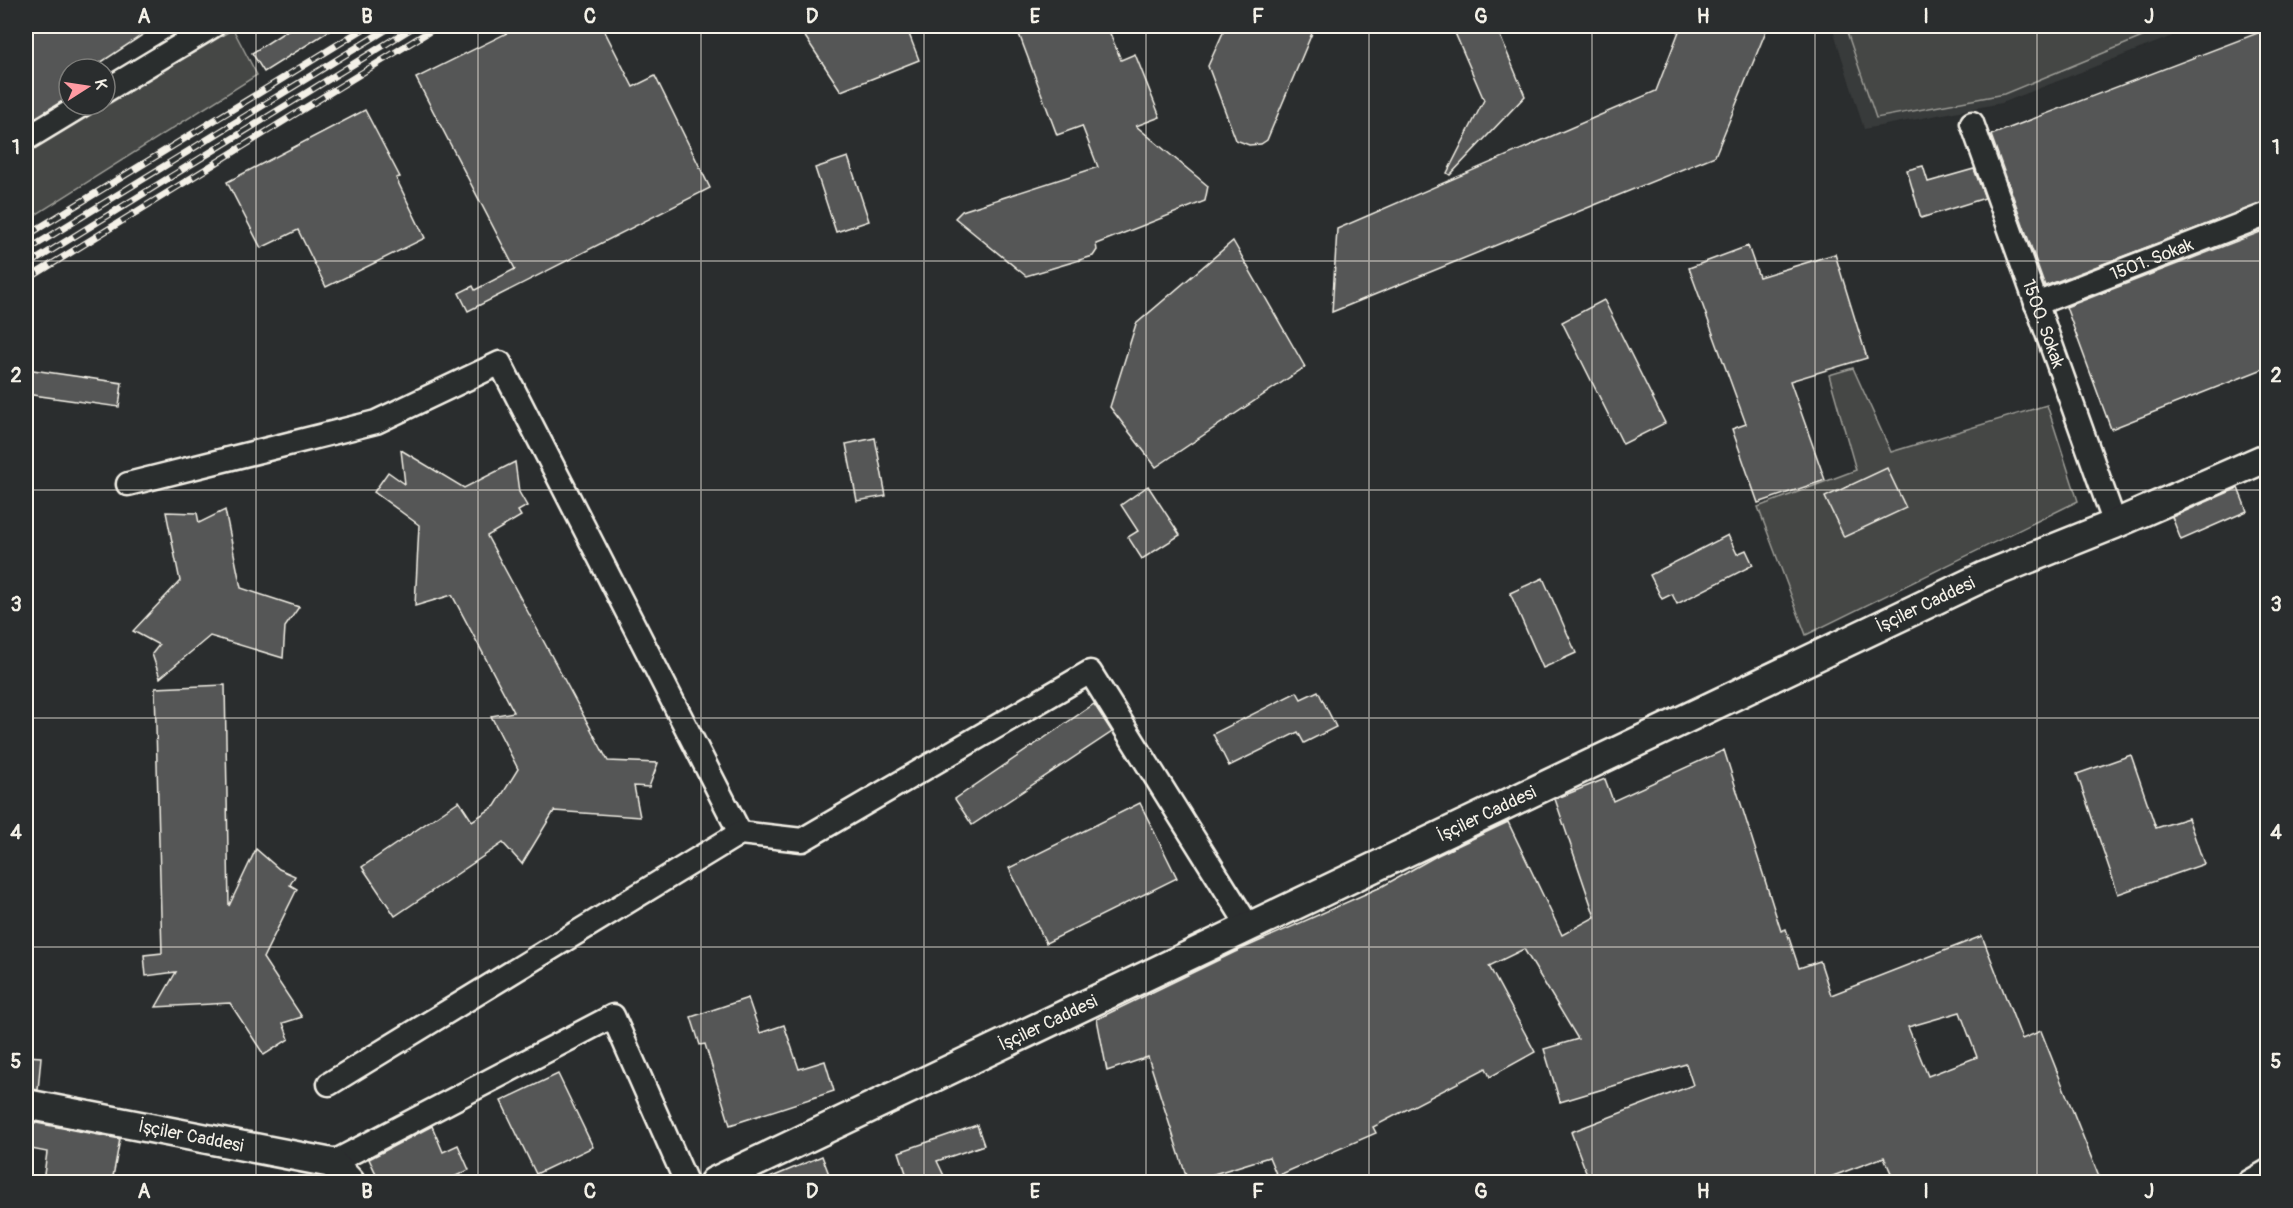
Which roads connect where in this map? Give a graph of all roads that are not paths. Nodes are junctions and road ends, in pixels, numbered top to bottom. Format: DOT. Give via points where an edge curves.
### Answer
graph roads {
  1 [pos="213,26"];
  2 [pos="117,84"];
  3 [pos="62,117"];
  4 [pos="1972,123"];
  5 [pos="26,139"];
  6 [pos="2268,214"];
  7 [pos="2036,304"];
  8 [pos="2268,457"];
  9 [pos="128,484"];
  10 [pos="2115,524"];
  11 [pos="740,833"];
  12 [pos="1249,927"];
  13 [pos="329,1084"];
  14 [pos="26,1104"];
  15 [pos="2268,1171"];
  16 [pos="341,1173"];
  17 [pos="686,1182"];
  18 [pos="714,1182"];
  19 [pos="2249,1182"];
  1 -- 2 [label="street"];
  3 -- 5 [label="street"];
  4 -- 7 [label="street, 1500. Sokak"];
  6 -- 7 [label="street, 1501. Sokak"];
  7 -- 10 [label="street, 1500. Sokak"];
  8 -- 10 [label="street, İşçiler Caddesi"];
  9 -- 11 [label="street" via="376,422 500,363"];
  10 -- 12 [label="street, İşçiler Caddesi" via="1985,576"];
  11 -- 12 [label="street" via="802,840 1090,672"];
  11 -- 13 [label="street"];
  12 -- 18 [label="street, İşçiler Caddesi"];
  14 -- 16 [label="street, İşçiler Caddesi"];
  15 -- 19 [label="street"];
  16 -- 17 [label="street" via="613,1016"];
}
